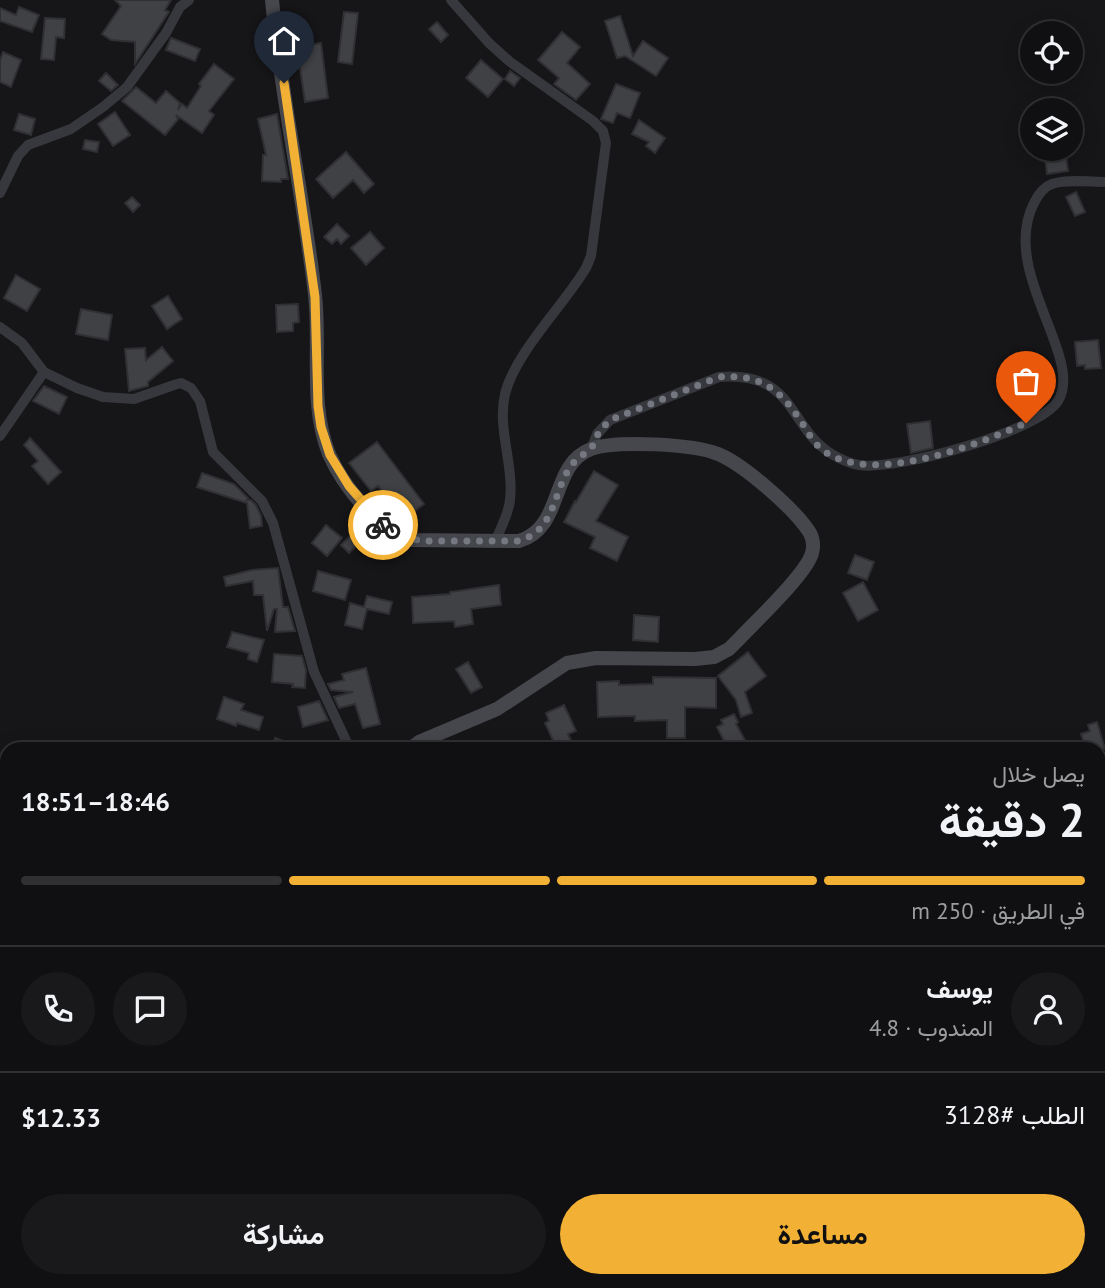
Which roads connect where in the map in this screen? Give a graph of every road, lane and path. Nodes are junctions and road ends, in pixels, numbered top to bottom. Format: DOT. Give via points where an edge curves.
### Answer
graph roads {
  1 [pos="189,0"];
  2 [pos="272,0"];
  3 [pos="450,0"];
  4 [pos="1105,182"];
  5 [pos="0,193"];
  6 [pos="0,327"];
  7 [pos="44,372"];
  8 [pos="0,436"];
  9 [pos="591,449"];
  10 [pos="496,540"];
  11 [pos="347,742"];
  12 [pos="419,742"];
  1 -- 5 [label="street" via="180,6 127,87 71,129 28,145"];
  2 -- 10 [label="main road" via="315,297 318,406 330,455 367,509 399,537"];
  3 -- 10 [label="street" via="509,61 593,121 603,131 606,143 591,256 505,392 502,418 511,495"];
  4 -- 9 [label="street" via="1052,184 1039,193 1029,212 1024,239 1028,268 1061,360 1063,387 1045,414 986,441 940,454 860,465 818,446 775,389 737,376 719,377 610,420"];
  6 -- 7 [label="street" via="22,343"];
  7 -- 8 [label="street"];
  7 -- 11 [label="street" via="77,388 118,399 135,400 181,383 191,388 200,401 213,452 262,501 273,523 314,672"];
  9 -- 10 [label="main road" via="569,467 539,531 519,541"];
  9 -- 12 [label="main road" via="614,444 689,447 718,454 741,466 789,509 809,532 812,554 740,638 714,657 596,658 568,663 497,709"];
}
